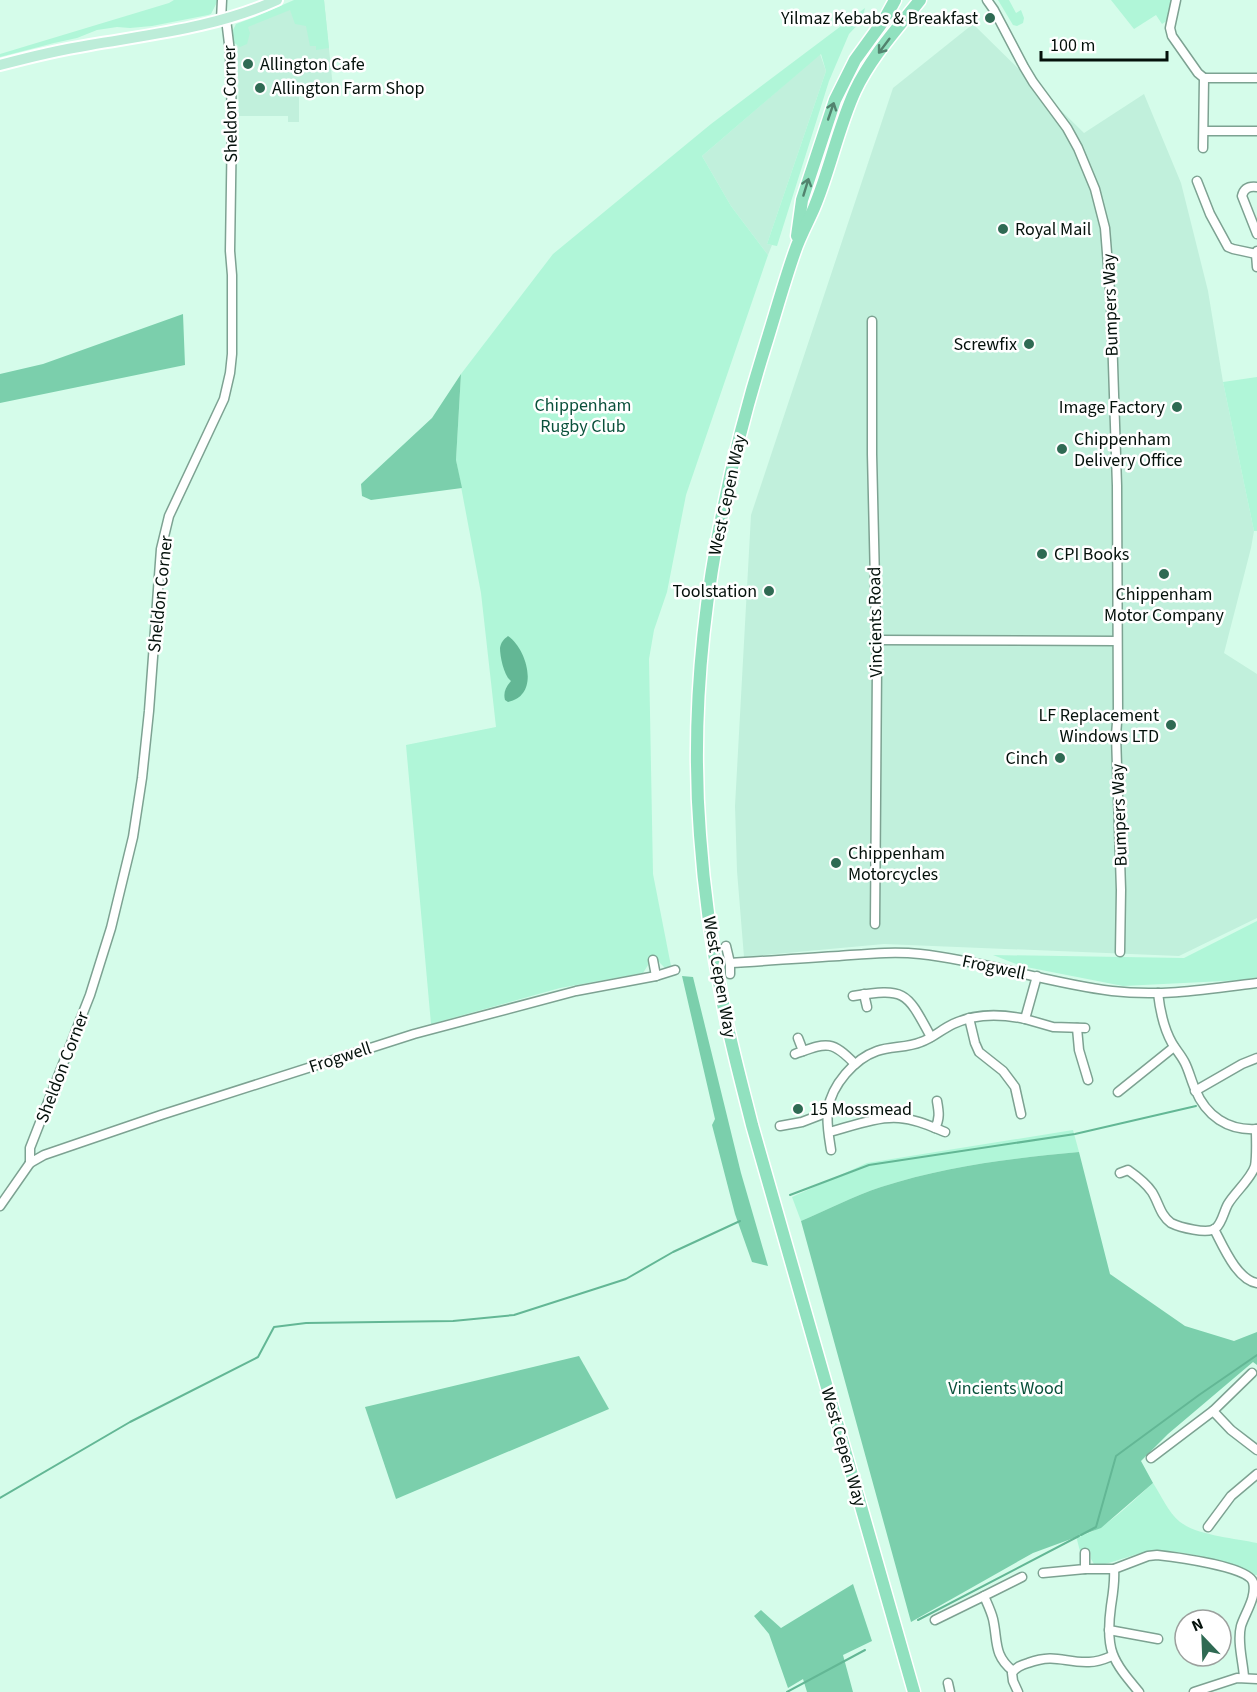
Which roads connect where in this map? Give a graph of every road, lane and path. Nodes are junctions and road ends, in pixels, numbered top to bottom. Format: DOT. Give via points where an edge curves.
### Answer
graph roads {
  1 [pos="222,0"];
  2 [pos="277,0"];
  3 [pos="895,0"];
  4 [pos="920,0"];
  5 [pos="987,0"];
  6 [pos="1176,0"];
  7 [pos="224,20"];
  8 [pos="0,65"];
  9 [pos="1204,78"];
  10 [pos="1257,78"];
  11 [pos="1204,130"];
  12 [pos="1257,131"];
  13 [pos="1203,147"];
  14 [pos="1197,181"];
  15 [pos="1257,187"];
  16 [pos="1257,234"];
  17 [pos="795,249"];
  18 [pos="1256,252"];
  19 [pos="1257,267"];
  20 [pos="872,321"];
  21 [pos="876,640"];
  22 [pos="1116,641"];
  23 [pos="875,924"];
  24 [pos="726,945"];
  25 [pos="1120,952"];
  26 [pos="653,960"];
  27 [pos="730,963"];
  28 [pos="675,970"];
  29 [pos="730,974"];
  30 [pos="656,976"];
  31 [pos="1037,976"];
  32 [pos="1257,983"];
  33 [pos="1158,993"];
  34 [pos="864,994"];
  35 [pos="853,996"];
  36 [pos="867,1007"];
  37 [pos="969,1018"];
  38 [pos="1025,1019"];
  39 [pos="931,1037"];
  40 [pos="798,1038"];
  41 [pos="1174,1047"];
  42 [pos="1257,1058"];
  43 [pos="855,1064"];
  44 [pos="1084,1076"];
  45 [pos="1195,1091"];
  46 [pos="1118,1092"];
  47 [pos="937,1101"];
  48 [pos="828,1112"];
  49 [pos="1021,1114"];
  50 [pos="780,1126"];
  51 [pos="935,1128"];
  52 [pos="1256,1129"];
  53 [pos="829,1132"];
  54 [pos="945,1132"];
  55 [pos="831,1150"];
  56 [pos="30,1163"];
  57 [pos="1126,1169"];
  58 [pos="1255,1170"];
  59 [pos="0,1206"];
  60 [pos="1214,1229"];
  61 [pos="1257,1283"];
  62 [pos="1252,1373"];
  63 [pos="1213,1411"];
  64 [pos="1257,1450"];
  65 [pos="1151,1458"];
  66 [pos="1257,1474"];
  67 [pos="1208,1527"];
  68 [pos="1086,1553"];
  69 [pos="1085,1569"];
  70 [pos="1114,1569"];
  71 [pos="1043,1573"];
  72 [pos="1022,1577"];
  73 [pos="984,1596"];
  74 [pos="934,1620"];
  75 [pos="1108,1630"];
  76 [pos="1158,1639"];
  77 [pos="1112,1656"];
  78 [pos="1013,1671"];
  79 [pos="1244,1677"];
  80 [pos="1257,1679"];
  81 [pos="914,1692"];
  82 [pos="1018,1692"];
  83 [pos="1139,1692"];
  84 [pos="1194,1692"];
  1 -- 7 [label="street, Sheldon Corner"];
  2 -- 7 [label="main road"];
  17 -- 3 [label="highway, West Cepen Way, one-way" via="802,200 835,100 855,60"];
  4 -- 17 [label="highway, West Cepen Way, one-way" via="872,61 855,92"];
  5 -- 22 [label="street, Bumpers Way" via="1033,82 1078,148 1105,228 1117,486"];
  6 -- 9 [label="street" via="1170,31"];
  7 -- 8 [label="main road" via="48,52"];
  7 -- 56 [label="street, Sheldon Corner" via="230,52 232,120 230,373 224,399 169,516 161,549 148,722 133,837 90,995 30,1149"];
  9 -- 10 [label="street"];
  9 -- 11 [label="street"];
  11 -- 12 [label="street"];
  11 -- 13 [label="street"];
  14 -- 18 [label="street" via="1228,247"];
  15 -- 16 [label="street" via="1251,186 1242,196"];
  17 -- 81 [label="highway, West Cepen Way" via="749,399 715,547 699,694 700,832 707,909 732,1049"];
  18 -- 19 [label="street"];
  20 -- 21 [label="street, Vincients Road"];
  21 -- 22 [label="street"];
  21 -- 23 [label="street, Vincients Road"];
  22 -- 25 [label="street, Bumpers Way"];
  24 -- 27 [label="street"];
  26 -- 30 [label="street"];
  27 -- 29 [label="street"];
  27 -- 31 [label="street, Frogwell" via="899,952 953,958"];
  28 -- 30 [label="street, Frogwell"];
  30 -- 56 [label="street, Frogwell" via="576,991 414,1034 128,1126"];
  31 -- 33 [label="street, Frogwell" via="1110,991"];
  31 -- 38 [label="street"];
  32 -- 33 [label="street, Frogwell"];
  33 -- 41 [label="street" via="1161,1018"];
  34 -- 35 [label="street"];
  34 -- 36 [label="street"];
  34 -- 39 [label="street" via="892,992 905,997"];
  37 -- 38 [label="street"];
  37 -- 39 [label="street"];
  37 -- 49 [label="street" via="979,1052 1015,1087"];
  38 -- 44 [label="street" via="1048,1026 1081,1028 1078,1050"];
  39 -- 43 [label="street" via="909,1046 879,1050"];
  40 -- 43 [label="street" via="799,1053 832,1045"];
  41 -- 45 [label="street"];
  41 -- 46 [label="street"];
  42 -- 45 [label="street"];
  43 -- 48 [label="street" via="836,1090"];
  45 -- 52 [label="street" via="1222,1123"];
  47 -- 51 [label="street" via="939,1121"];
  48 -- 50 [label="street"];
  48 -- 53 [label="street"];
  51 -- 53 [label="street" via="891,1118"];
  51 -- 54 [label="street"];
  52 -- 58 [label="street"];
  53 -- 55 [label="street"];
  56 -- 59 [label="street"];
  57 -- 60 [label="street" via="1145,1183 1161,1212 1174,1224 1185,1229"];
  58 -- 60 [label="street" via="1229,1202"];
  60 -- 61 [label="street" via="1238,1270 1247,1280"];
  62 -- 63 [label="street"];
  63 -- 64 [label="street"];
  63 -- 65 [label="street"];
  66 -- 67 [label="street" via="1232,1496"];
  68 -- 69 [label="street"];
  69 -- 70 [label="street"];
  69 -- 71 [label="street"];
  70 -- 75 [label="street"];
  70 -- 79 [label="street" via="1157,1555 1219,1565 1248,1575 1253,1588 1240,1631"];
  72 -- 73 [label="street"];
  73 -- 74 [label="street"];
  73 -- 78 [label="street" via="999,1654"];
  75 -- 76 [label="street"];
  75 -- 77 [label="street"];
  77 -- 78 [label="street" via="1089,1662 1042,1658"];
  77 -- 83 [label="street"];
  78 -- 82 [label="street"];
  79 -- 80 [label="street"];
  79 -- 84 [label="street"];
}
